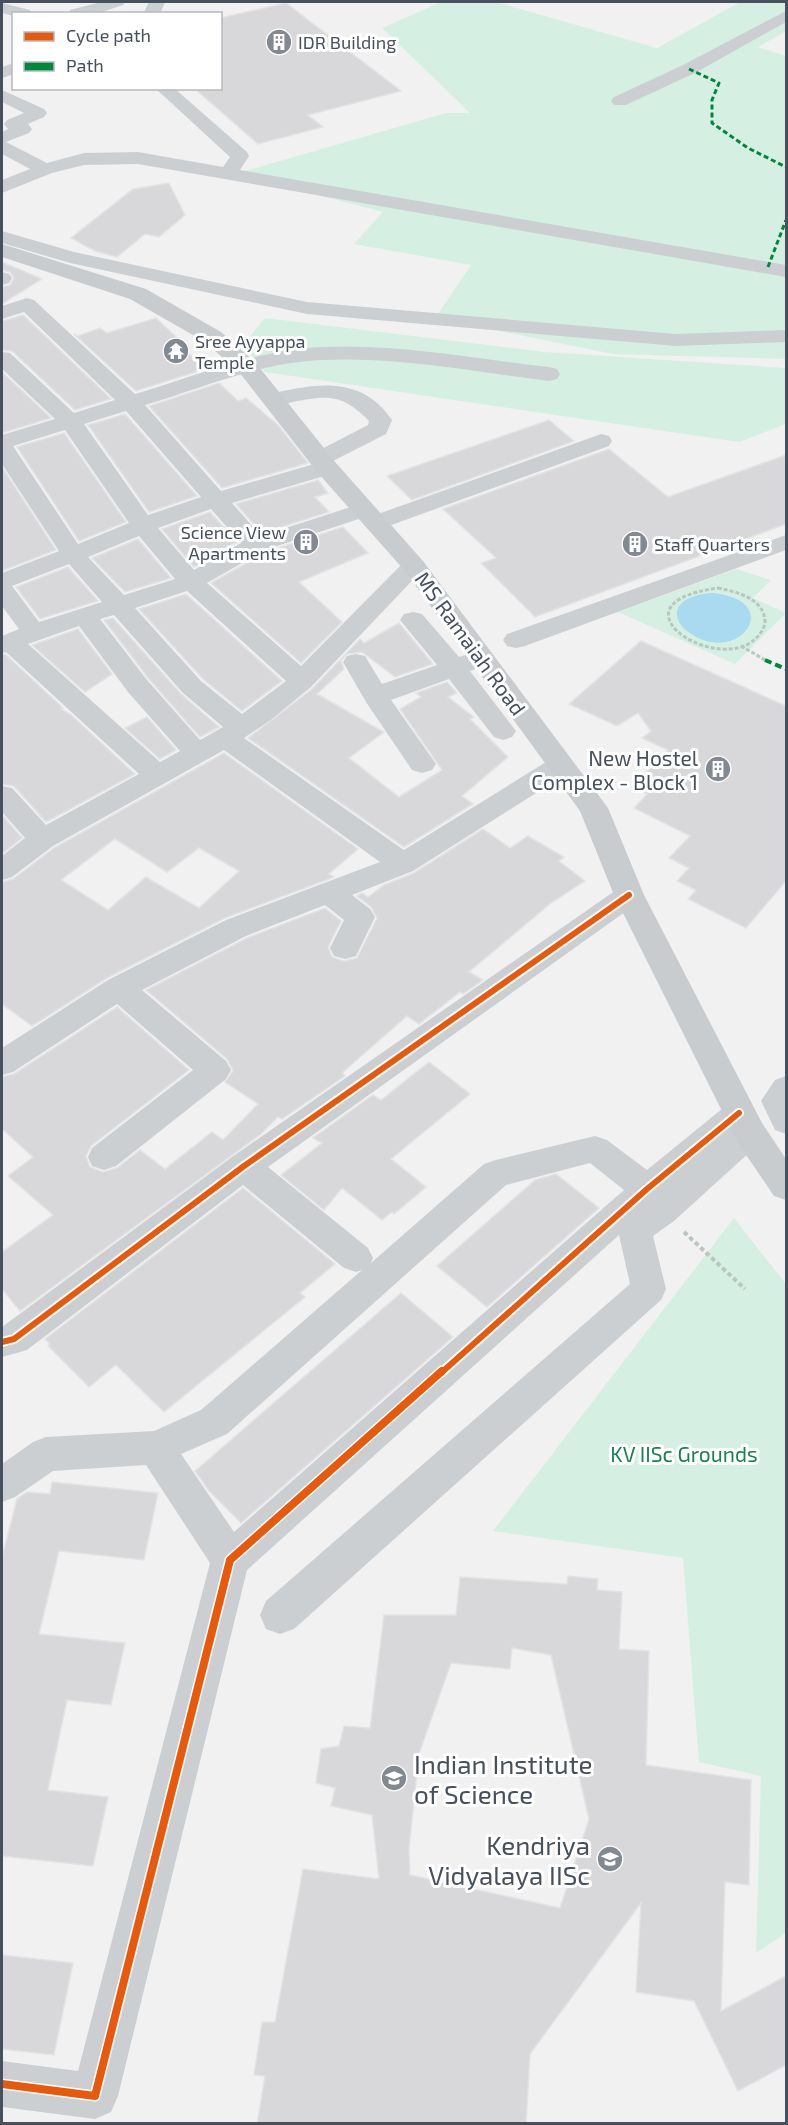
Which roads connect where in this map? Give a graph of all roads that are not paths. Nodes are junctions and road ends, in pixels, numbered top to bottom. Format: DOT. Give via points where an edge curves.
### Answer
graph roads {
  1 [pos="117,2"];
  2 [pos="2,8"];
  3 [pos="17,12"];
  4 [pos="83,12"];
  5 [pos="786,16"];
  6 [pos="165,90"];
  7 [pos="2,95"];
  8 [pos="620,101"];
  9 [pos="2,138"];
  10 [pos="2,147"];
  11 [pos="45,169"];
  12 [pos="228,174"];
  13 [pos="2,187"];
  14 [pos="2,237"];
  15 [pos="2,249"];
  16 [pos="786,271"];
  17 [pos="2,313"];
  18 [pos="786,336"];
  19 [pos="2,358"];
  20 [pos="247,367"];
  21 [pos="549,374"];
  22 [pos="273,400"];
  23 [pos="131,403"];
  24 [pos="70,421"];
  25 [pos="602,441"];
  26 [pos="2,444"];
  27 [pos="323,464"];
  28 [pos="214,500"];
  29 [pos="369,516"];
  30 [pos="143,526"];
  31 [pos="786,542"];
  32 [pos="256,545"];
  33 [pos="72,554"];
  34 [pos="414,566"];
  35 [pos="2,581"];
  36 [pos="191,582"];
  37 [pos="2,590"];
  38 [pos="119,605"];
  39 [pos="86,616"];
  40 [pos="412,620"];
  41 [pos="34,632"];
  42 [pos="516,640"];
  43 [pos="6,644"];
  44 [pos="482,658"];
  45 [pos="356,662"];
  46 [pos="454,668"];
  47 [pos="302,681"];
  48 [pos="375,696"];
  49 [pos="503,730"];
  50 [pos="233,733"];
  51 [pos="196,752"];
  52 [pos="422,764"];
  53 [pos="561,765"];
  54 [pos="157,775"];
  55 [pos="2,795"];
  56 [pos="43,839"];
  57 [pos="403,864"];
  58 [pos="2,870"];
  59 [pos="329,893"];
  60 [pos="629,894"];
  61 [pos="345,948"];
  62 [pos="119,988"];
  63 [pos="2,1063"];
  64 [pos="786,1089"];
  65 [pos="786,1121"];
  66 [pos="745,1123"];
  67 [pos="104,1157"];
  68 [pos="244,1166"];
  69 [pos="786,1186"];
  70 [pos="654,1200"];
  71 [pos="356,1258"];
  72 [pos="2,1342"];
  73 [pos="156,1448"];
  74 [pos="2,1485"];
  75 [pos="230,1560"];
  76 [pos="280,1615"];
  77 [pos="2,2084"];
  1 -- 4 [label="street"];
  2 -- 3 [label="street"];
  5 -- 8 [label="street"];
  6 -- 12 [label="street" via="240,156"];
  7 -- 9 [label="street" via="38,113 13,124 23,129"];
  10 -- 11 [label="street"];
  11 -- 12 [label="street" via="84,159 138,158"];
  11 -- 13 [label="street"];
  12 -- 16 [label="street"];
  14 -- 18 [label="street" via="70,257 308,308 676,340"];
  15 -- 20 [label="main road, MS Ramaiah Road" via="138,294 213,338"];
  17 -- 23 [label="street" via="27,304"];
  19 -- 24 [label="street"];
  20 -- 21 [label="street" via="297,356 346,353"];
  20 -- 22 [label="main road, MS Ramaiah Road"];
  20 -- 23 [label="street"];
  22 -- 27 [label="main road, MS Ramaiah Road"];
  22 -- 27 [label="street" via="305,393 339,392 355,396 381,420 378,429"];
  23 -- 24 [label="street"];
  23 -- 28 [label="street"];
  24 -- 26 [label="street"];
  24 -- 30 [label="street"];
  25 -- 29 [label="street"];
  26 -- 33 [label="street"];
  27 -- 28 [label="street"];
  27 -- 29 [label="main road, MS Ramaiah Road"];
  28 -- 30 [label="street"];
  28 -- 32 [label="street"];
  29 -- 32 [label="street"];
  29 -- 34 [label="main road, MS Ramaiah Road"];
  30 -- 33 [label="street"];
  30 -- 36 [label="street"];
  31 -- 42 [label="street"];
  32 -- 36 [label="street"];
  33 -- 35 [label="street"];
  33 -- 38 [label="street"];
  34 -- 44 [label="main road, MS Ramaiah Road"];
  34 -- 47 [label="street"];
  36 -- 38 [label="street"];
  36 -- 47 [label="street"];
  37 -- 41 [label="street"];
  38 -- 39 [label="street"];
  38 -- 50 [label="street"];
  39 -- 41 [label="street"];
  39 -- 51 [label="street" via="124,672"];
  40 -- 46 [label="street"];
  41 -- 43 [label="street"];
  43 -- 54 [label="street"];
  44 -- 46 [label="street"];
  44 -- 53 [label="main road, MS Ramaiah Road"];
  45 -- 48 [label="street"];
  46 -- 48 [label="street"];
  46 -- 49 [label="street"];
  47 -- 50 [label="street"];
  48 -- 52 [label="street"];
  50 -- 51 [label="street"];
  50 -- 57 [label="street"];
  51 -- 54 [label="street"];
  53 -- 57 [label="street"];
  53 -- 60 [label="main road, MS Ramaiah Road" via="592,807"];
  54 -- 56 [label="street"];
  55 -- 56 [label="street"];
  56 -- 58 [label="street"];
  57 -- 59 [label="street"];
  59 -- 61 [label="street" via="360,917"];
  59 -- 62 [label="street" via="236,928"];
  60 -- 66 [label="main road, MS Ramaiah Road"];
  60 -- 68 [label="street"];
  62 -- 63 [label="street"];
  62 -- 67 [label="street" via="215,1070"];
  64 -- 65 [label="street" via="777,1101"];
  66 -- 69 [label="main road, MS Ramaiah Road"];
  66 -- 70 [label="street"];
  68 -- 71 [label="street"];
  68 -- 72 [label="street" via="14,1339"];
  70 -- 73 [label="street" via="596,1149 495,1174 214,1422"];
  70 -- 75 [label="street"];
  70 -- 76 [label="street" via="635,1231 649,1289"];
  73 -- 74 [label="street" via="46,1454"];
  73 -- 75 [label="street"];
  75 -- 77 [label="street" via="94,2096"];
}
